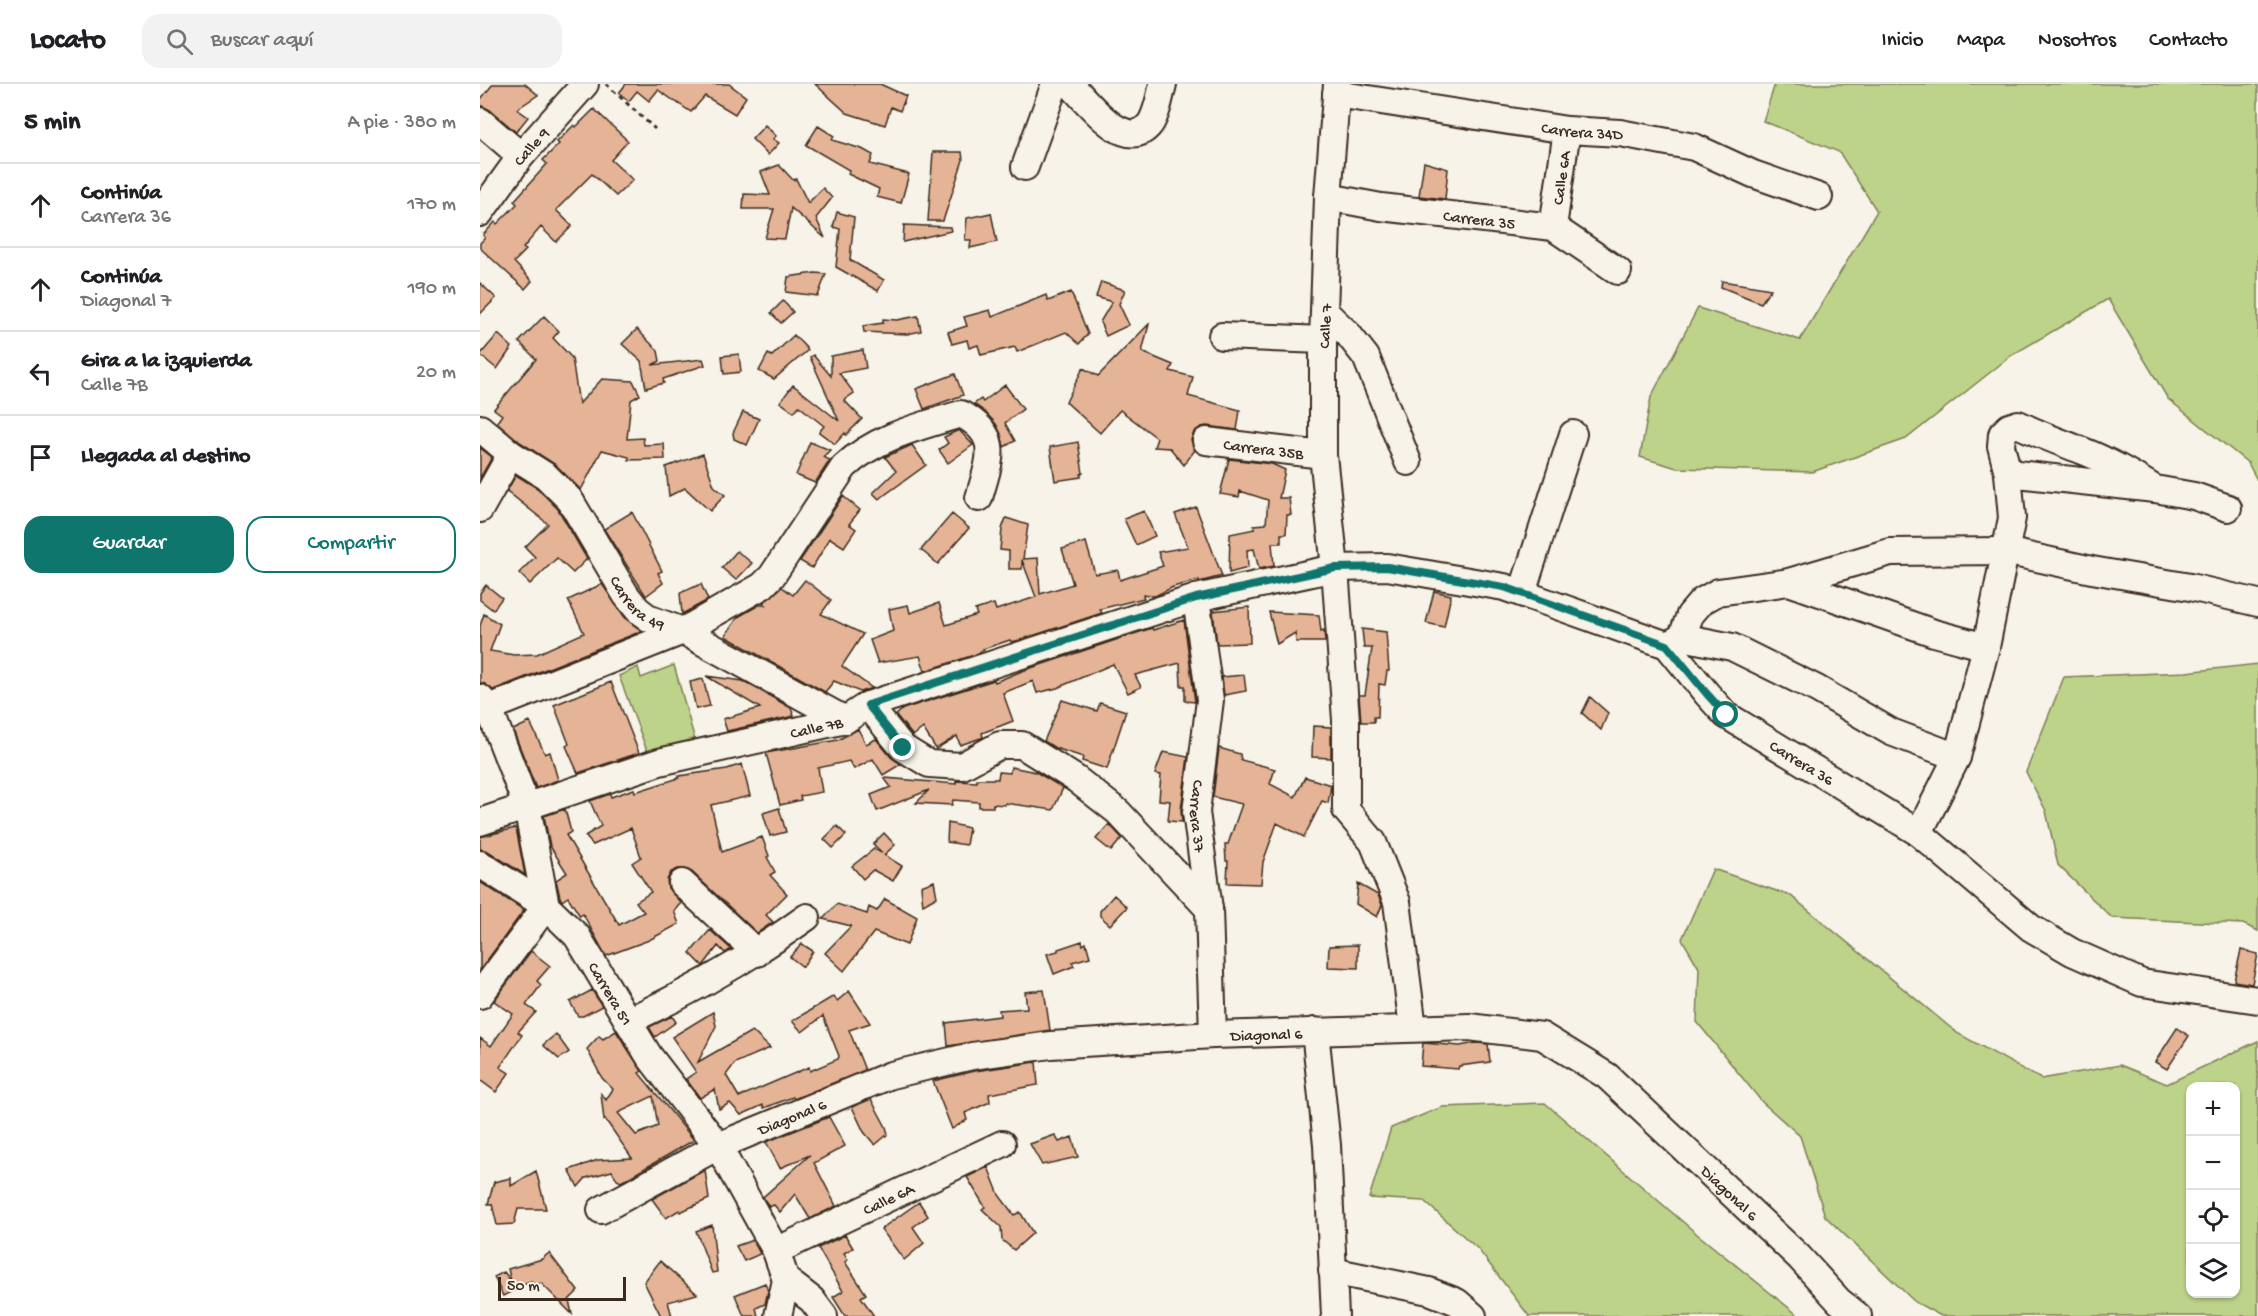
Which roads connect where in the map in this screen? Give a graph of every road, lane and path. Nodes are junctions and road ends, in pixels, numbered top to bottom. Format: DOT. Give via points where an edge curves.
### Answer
graph roads {
  1 [pos="585,84"];
  2 [pos="606,84"];
  3 [pos="1056,84"];
  4 [pos="1070,84"];
  5 [pos="1163,84"];
  6 [pos="1336,89"];
  7 [pos="480,121"];
  8 [pos="655,129"];
  9 [pos="1567,130"];
  10 [pos="521,156"];
  11 [pos="1025,167"];
  12 [pos="1328,196"];
  13 [pos="1819,197"];
  14 [pos="480,213"];
  15 [pos="1553,227"];
  16 [pos="1618,271"];
  17 [pos="1325,312"];
  18 [pos="1222,336"];
  19 [pos="1323,340"];
  20 [pos="480,428"];
  21 [pos="1573,434"];
  22 [pos="1206,441"];
  23 [pos="511,454"];
  24 [pos="1323,455"];
  25 [pos="1408,462"];
  26 [pos="2008,473"];
  27 [pos="2155,489"];
  28 [pos="979,498"];
  29 [pos="2228,508"];
  30 [pos="480,509"];
  31 [pos="2005,551"];
  32 [pos="1335,568"];
  33 [pos="1789,582"];
  34 [pos="1522,593"];
  35 [pos="1196,598"];
  36 [pos="2258,603"];
  37 [pos="683,631"];
  38 [pos="1674,641"];
  39 [pos="1986,647"];
  40 [pos="483,705"];
  41 [pos="868,705"];
  42 [pos="844,720"];
  43 [pos="1957,757"];
  44 [pos="527,807"];
  45 [pos="480,822"];
  46 [pos="1919,833"];
  47 [pos="480,864"];
  48 [pos="682,883"];
  49 [pos="546,906"];
  50 [pos="1209,909"];
  51 [pos="807,917"];
  52 [pos="757,953"];
  53 [pos="480,996"];
  54 [pos="2258,1000"];
  55 [pos="628,1021"];
  56 [pos="1413,1028"];
  57 [pos="1316,1031"];
  58 [pos="1214,1035"];
  59 [pos="1002,1144"];
  60 [pos="718,1146"];
  61 [pos="601,1210"];
  62 [pos="776,1251"];
  63 [pos="1332,1271"];
  64 [pos="786,1280"];
  65 [pos="778,1316"];
  66 [pos="824,1316"];
  67 [pos="1335,1316"];
  68 [pos="1473,1316"];
  69 [pos="1858,1316"];
  1 -- 10 [label="street, Calle 9"];
  2 -- 8 [label="path"];
  3 -- 11 [label="street"];
  4 -- 5 [label="street" via="1116,130 1130,134 1142,131 1152,122"];
  6 -- 9 [label="street, Carrera 34D"];
  6 -- 12 [label="street, Calle 7"];
  7 -- 10 [label="street"];
  9 -- 13 [label="street, Carrera 34D" via="1620,133 1694,147 1753,174"];
  9 -- 15 [label="street, Calle 6A"];
  10 -- 14 [label="street, Calle 9"];
  12 -- 15 [label="street, Carrera 35" via="1381,207"];
  12 -- 17 [label="street, Calle 7"];
  15 -- 16 [label="street, Carrera 35"];
  17 -- 19 [label="street, Calle 7"];
  17 -- 25 [label="street" via="1366,357"];
  18 -- 19 [label="street"];
  19 -- 24 [label="street, Calle 7"];
  20 -- 23 [label="street, Carrera 49"];
  21 -- 34 [label="street"];
  22 -- 24 [label="street, Carrera 35B"];
  23 -- 30 [label="street"];
  23 -- 37 [label="street, Carrera 49" via="546,476 570,500 638,610 650,619"];
  24 -- 32 [label="street, Calle 7"];
  26 -- 27 [label="street"];
  26 -- 27 [label="street" via="2002,434 2018,424 2118,467"];
  26 -- 31 [label="street" via="2012,518"];
  27 -- 29 [label="street" via="2194,496"];
  28 -- 37 [label="street" via="990,453 989,439 980,426 961,414 907,430 856,456 844,467 762,586"];
  31 -- 33 [label="street" via="1890,552"];
  31 -- 36 [label="street"];
  31 -- 39 [label="street"];
  32 -- 34 [label="street" via="1387,567"];
  32 -- 35 [label="street, Calle 7B"];
  32 -- 56 [label="street, Calle 7" via="1346,720 1346,810 1372,842 1397,902"];
  33 -- 38 [label="street" via="1718,592 1702,601"];
  33 -- 39 [label="street"];
  34 -- 38 [label="street"];
  35 -- 41 [label="street, Calle 7B"];
  35 -- 50 [label="street, Carrera 37" via="1210,700 1196,812"];
  37 -- 40 [label="street"];
  37 -- 42 [label="street, Carrera 49"];
  38 -- 43 [label="street" via="1732,647 1817,689 1891,732"];
  38 -- 46 [label="street, Carrera 36" via="1707,694 1726,715"];
  39 -- 43 [label="street"];
  40 -- 44 [label="street"];
  41 -- 42 [label="street, Calle 7B"];
  41 -- 50 [label="street" via="903,748 929,764 962,766 1000,745 1022,745 1076,779 1118,812"];
  42 -- 44 [label="street, Calle 7B" via="659,762"];
  43 -- 46 [label="street"];
  44 -- 45 [label="street, Calle 7B"];
  44 -- 49 [label="street"];
  46 -- 54 [label="street, Carrera 36" via="2031,928 2072,952 2142,984"];
  47 -- 49 [label="street, Carrera 51"];
  48 -- 52 [label="street"];
  49 -- 53 [label="street"];
  49 -- 55 [label="street, Carrera 51" via="577,936"];
  50 -- 58 [label="street, Carrera 37"];
  51 -- 52 [label="street"];
  52 -- 55 [label="street" via="682,996"];
  55 -- 60 [label="street, Carrera 51" via="649,1056"];
  56 -- 57 [label="street, Diagonal 6"];
  56 -- 69 [label="street, Diagonal 6" via="1469,1027 1542,1036 1607,1076"];
  57 -- 58 [label="street, Diagonal 6"];
  57 -- 63 [label="street" via="1327,1144"];
  58 -- 60 [label="street, Diagonal 6" via="1051,1045 972,1056 891,1075"];
  59 -- 62 [label="street, Calle 6A"];
  60 -- 61 [label="street, Diagonal 6"];
  60 -- 62 [label="street"];
  62 -- 64 [label="street"];
  63 -- 67 [label="street"];
  63 -- 68 [label="street" via="1429,1291 1457,1302"];
  64 -- 65 [label="street"];
  64 -- 66 [label="street" via="812,1300"];
}
